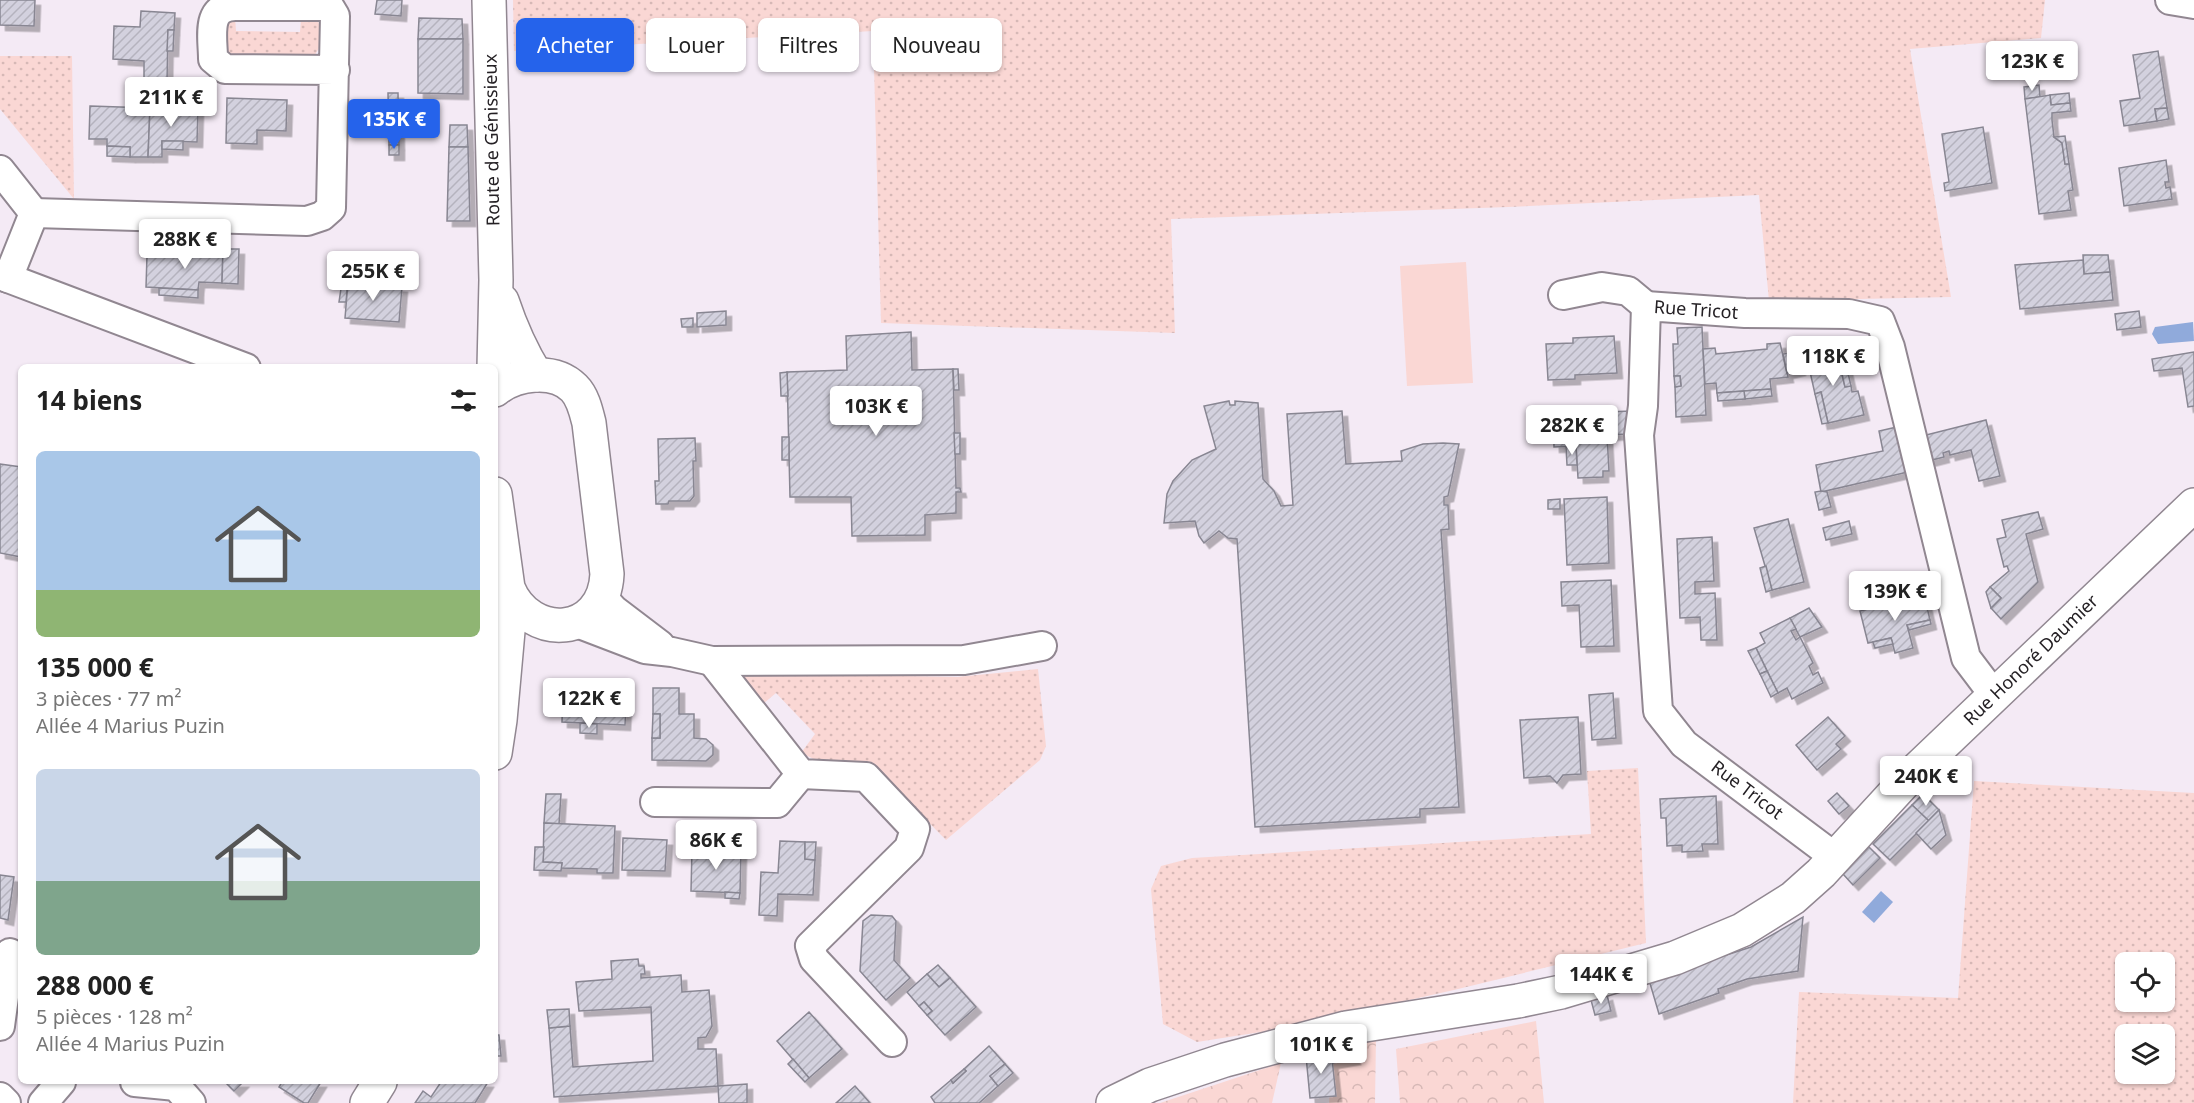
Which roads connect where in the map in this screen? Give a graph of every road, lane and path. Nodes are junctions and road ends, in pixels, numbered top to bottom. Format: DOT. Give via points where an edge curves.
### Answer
graph roads {
  1 [pos="489,0"];
  2 [pos="2170,0"];
  3 [pos="2194,4"];
  4 [pos="335,70"];
  5 [pos="0,170"];
  6 [pos="34,213"];
  7 [pos="4,276"];
  8 [pos="496,280"];
  9 [pos="1563,295"];
  10 [pos="1646,306"];
  11 [pos="235,364"];
  12 [pos="494,364"];
  13 [pos="536,375"];
  14 [pos="498,388"];
  15 [pos="2194,506"];
  16 [pos="498,517"];
  17 [pos="603,598"];
  18 [pos="513,600"];
  19 [pos="564,623"];
  20 [pos="1042,646"];
  21 [pos="672,652"];
  22 [pos="504,660"];
  23 [pos="712,661"];
  24 [pos="1994,695"];
  25 [pos="498,733"];
  26 [pos="801,774"];
  27 [pos="655,802"];
  28 [pos="1836,858"];
  29 [pos="10,952"];
  30 [pos="0,1026"];
  31 [pos="892,1042"];
  32 [pos="59,1084"];
  33 [pos="156,1084"];
  34 [pos="379,1084"];
  35 [pos="0,1097"];
  36 [pos="6,1103"];
  37 [pos="43,1103"];
  38 [pos="191,1103"];
  39 [pos="367,1103"];
  40 [pos="1113,1103"];
  1 -- 8 [label="street, Route de Génissieux"];
  2 -- 3 [label="street"];
  4 -- 6 [label="street" via="331,208 322,216 307,221"];
  5 -- 6 [label="street"];
  6 -- 7 [label="street"];
  7 -- 11 [label="street"];
  8 -- 12 [label="street, Route de Génissieux"];
  8 -- 13 [label="street, Route de Génissieux" via="512,331"];
  9 -- 10 [label="street" via="1602,287 1628,291"];
  10 -- 24 [label="street, Rue Tricot" via="1745,313 1849,314 1880,321 1889,343 1966,658"];
  10 -- 28 [label="street, Rue Tricot" via="1639,435 1658,711 1684,744"];
  13 -- 14 [label="street" via="515,378"];
  13 -- 17 [label="street" via="555,377 574,388 584,402 590,423 606,558 607,587"];
  15 -- 24 [label="street, Rue Honoré Daumier"];
  16 -- 18 [label="street"];
  17 -- 19 [label="street" via="596,609"];
  17 -- 21 [label="street" via="649,638"];
  18 -- 19 [label="street" via="537,621"];
  18 -- 22 [label="street"];
  19 -- 21 [label="street" via="645,649"];
  19 -- 22 [label="street" via="533,633"];
  20 -- 23 [label="street" via="964,660"];
  21 -- 23 [label="street"];
  22 -- 25 [label="street"];
  23 -- 26 [label="street"];
  24 -- 28 [label="street, Rue Honoré Daumier" via="1912,774"];
  26 -- 27 [label="street" via="777,803"];
  26 -- 31 [label="street" via="866,777 915,829 909,848 810,946 814,959"];
  28 -- 40 [label="street, Rue Honoré Daumier" via="1793,898 1742,930 1675,958 1550,995 1346,1028 1225,1060 1150,1085"];
  29 -- 30 [label="street"];
  32 -- 37 [label="street"];
  33 -- 38 [label="street" via="176,1086"];
  34 -- 39 [label="street"];
  35 -- 36 [label="street"];
}
